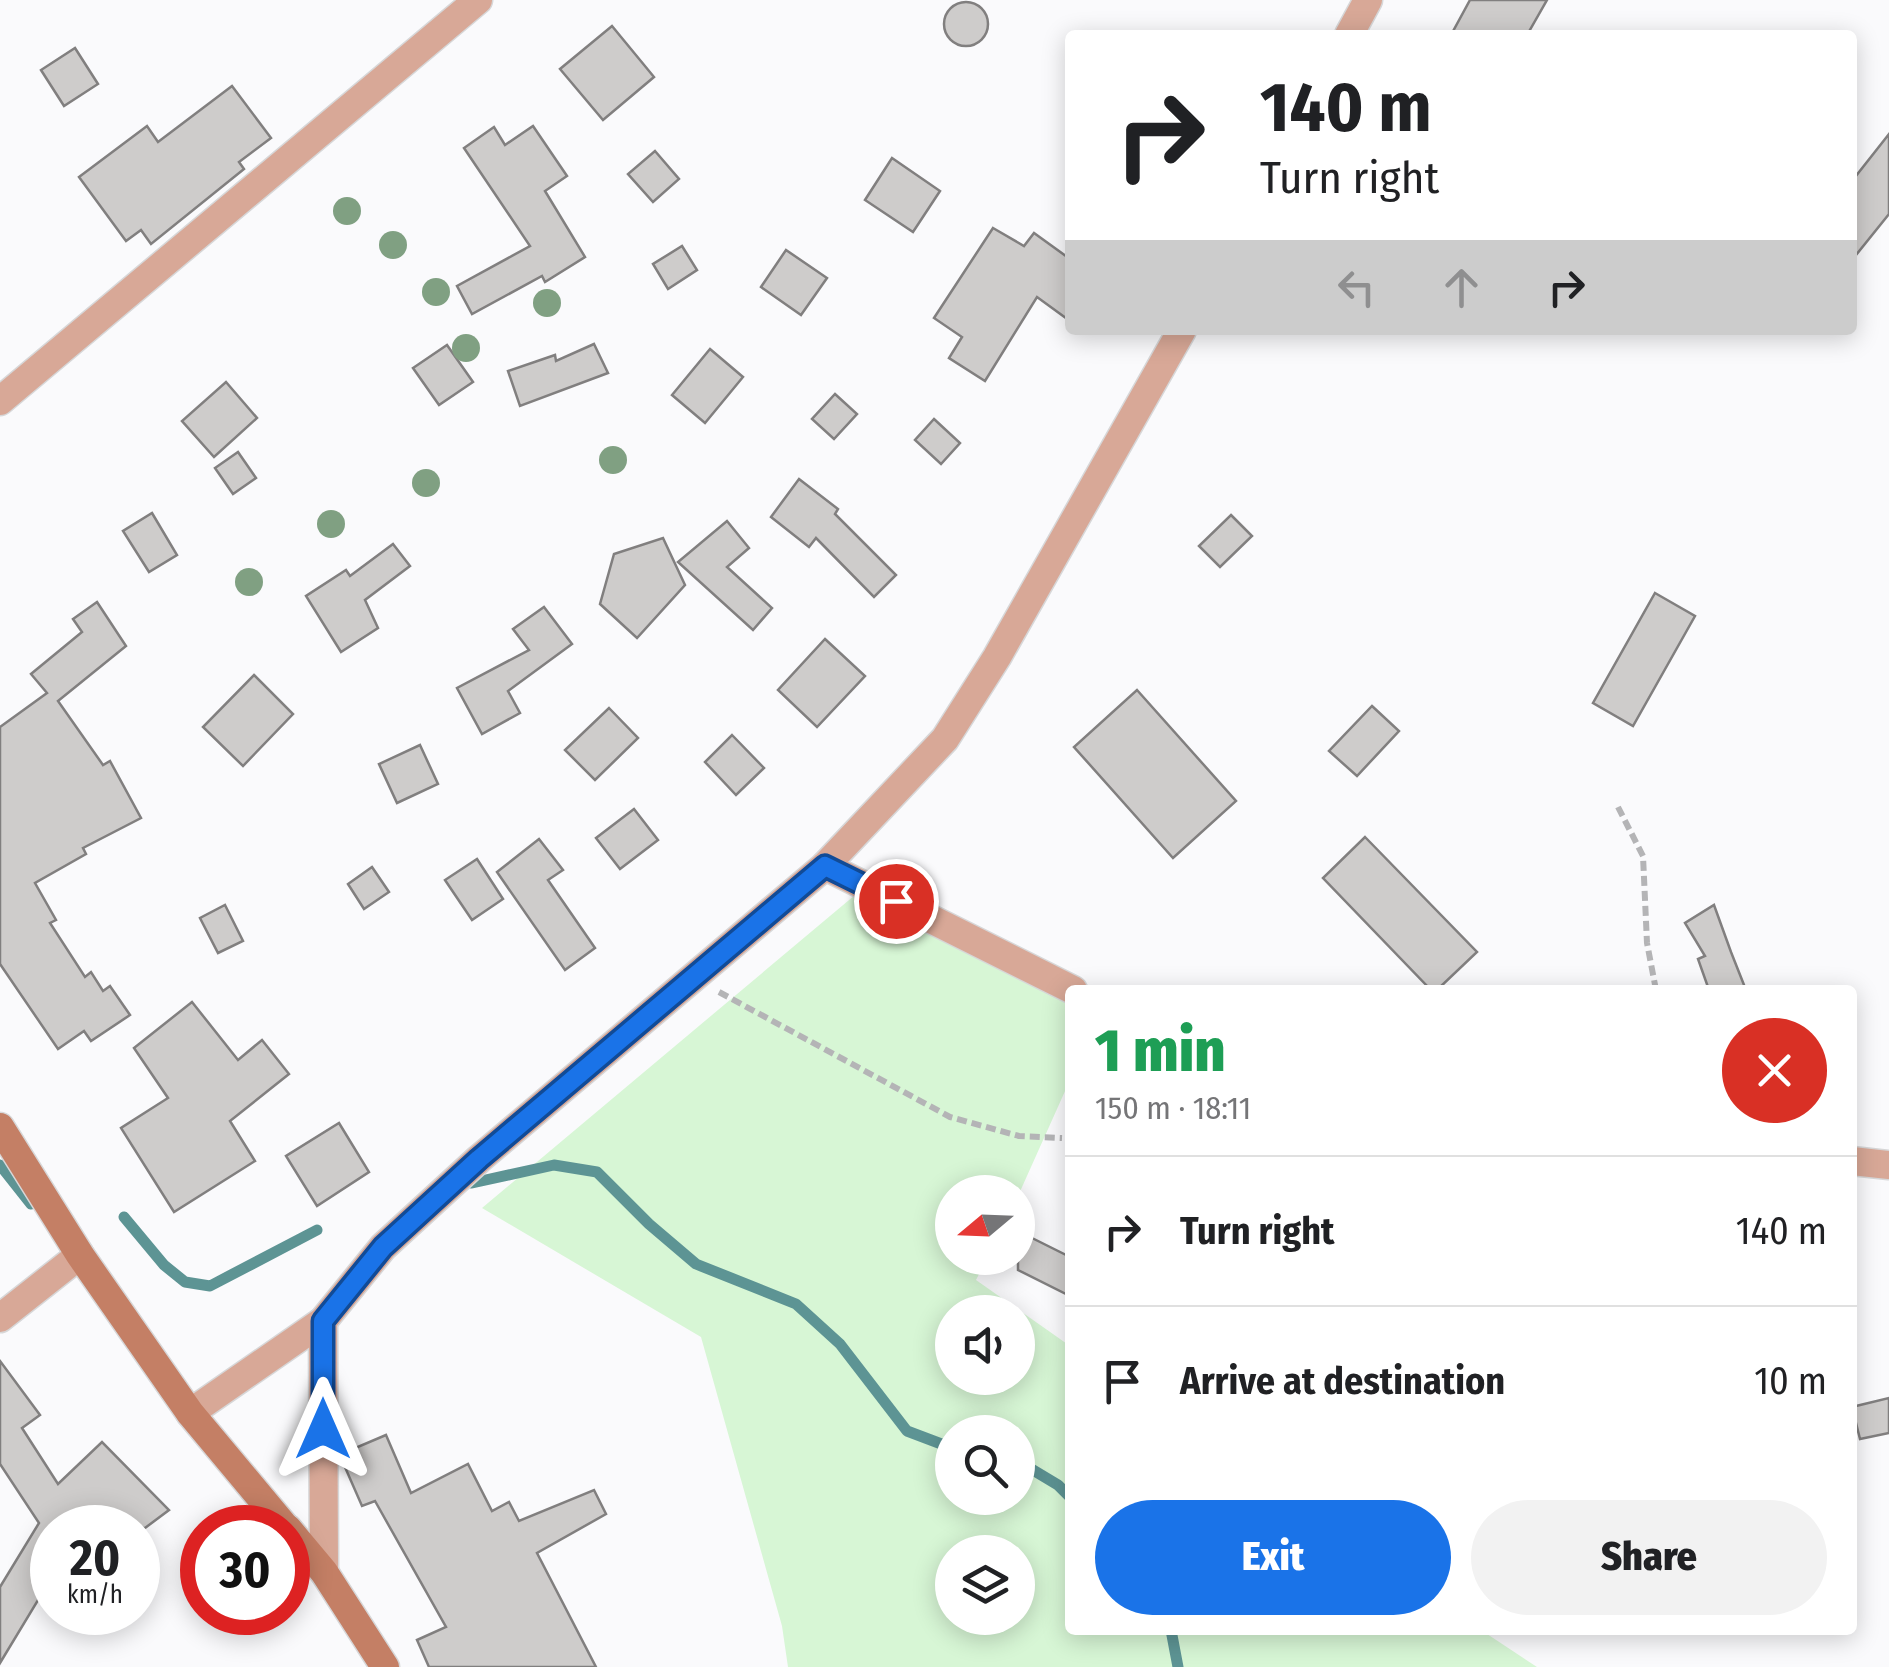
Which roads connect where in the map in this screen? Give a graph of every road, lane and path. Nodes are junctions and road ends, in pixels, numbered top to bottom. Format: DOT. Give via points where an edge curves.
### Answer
graph roads {
  1 [pos="478,0"];
  2 [pos="1368,0"];
  3 [pos="1351,30"];
  4 [pos="1179,335"];
  5 [pos="0,401"];
  6 [pos="1618,807"];
  7 [pos="825,866"];
  8 [pos="692,977"];
  9 [pos="1655,985"];
  10 [pos="1065,986"];
  11 [pos="0,1127"];
  12 [pos="1062,1138"];
  13 [pos="1857,1162"];
  14 [pos="1889,1166"];
  15 [pos="80,1255"];
  16 [pos="0,1318"];
  17 [pos="323,1321"];
  18 [pos="190,1412"];
  19 [pos="268,1505"];
  20 [pos="310,1555"];
  21 [pos="324,1572"];
  22 [pos="385,1667"];
  1 -- 5 [label="street"];
  2 -- 3 [label="street"];
  4 -- 7 [label="street" via="945,739"];
  6 -- 9 [label="path" via="1643,856"];
  7 -- 8 [label="street"];
  7 -- 10 [label="street"];
  8 -- 12 [label="path" via="950,1117 1018,1136"];
  8 -- 17 [label="street" via="383,1247"];
  11 -- 15 [label="main road"];
  13 -- 14 [label="street"];
  15 -- 16 [label="street"];
  15 -- 18 [label="main road"];
  17 -- 18 [label="street"];
  17 -- 21 [label="street"];
  18 -- 19 [label="main road"];
  20 -- 21 [label="main road"];
  21 -- 22 [label="main road"];
}
